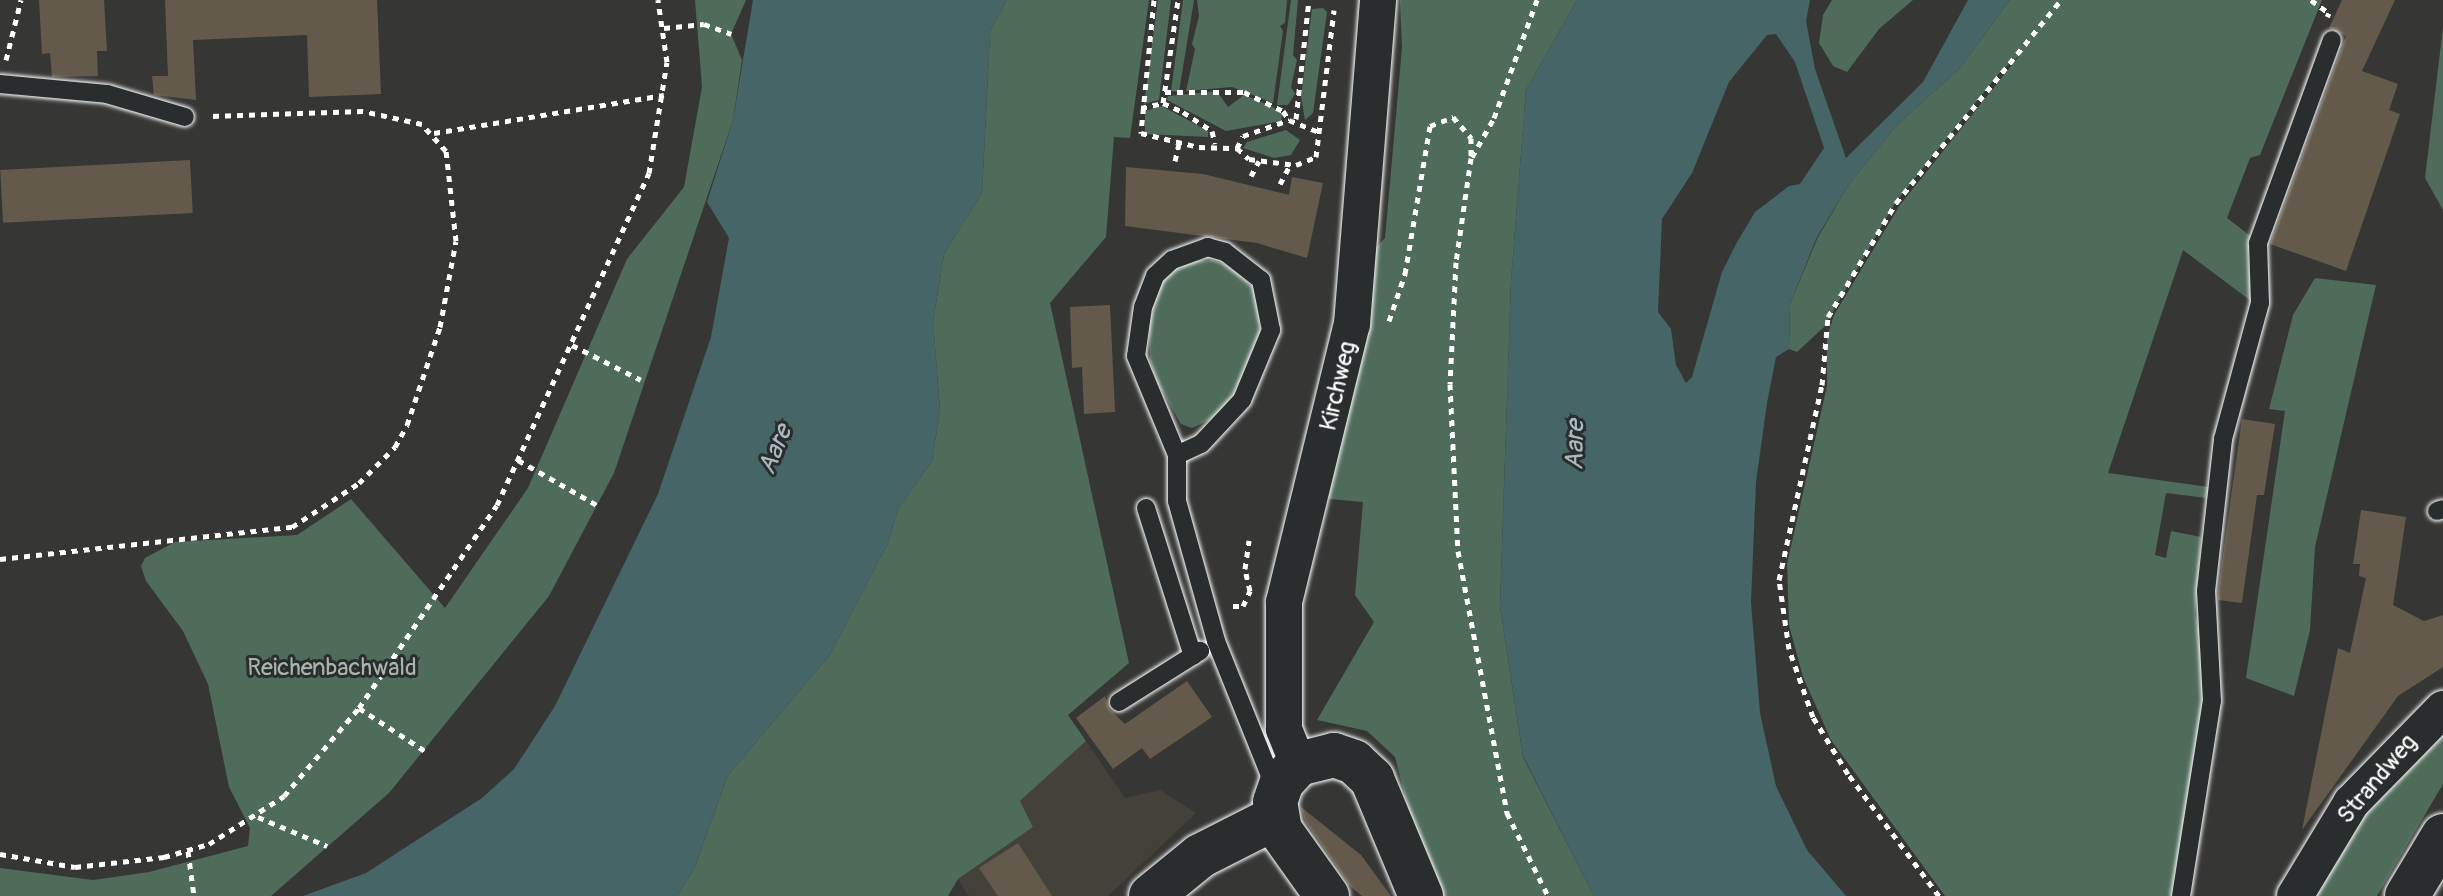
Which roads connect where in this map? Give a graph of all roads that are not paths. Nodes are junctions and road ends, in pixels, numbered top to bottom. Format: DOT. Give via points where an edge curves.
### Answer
graph roads {
  1 [pos="1378,0"];
  2 [pos="2332,40"];
  3 [pos="0,84"];
  4 [pos="185,117"];
  5 [pos="1177,455"];
  6 [pos="1146,508"];
  7 [pos="1216,641"];
  8 [pos="1193,656"];
  9 [pos="1119,702"];
  10 [pos="2443,709"];
  11 [pos="1283,792"];
  12 [pos="2443,836"];
  13 [pos="1151,896"];
  14 [pos="1327,896"];
  15 [pos="1421,896"];
  16 [pos="2181,896"];
  17 [pos="2295,896"];
  18 [pos="2407,896"];
  1 -- 11 [label="street, Kirchweg" via="1352,324 1284,602"];
  2 -- 16 [label="lane" via="2258,243 2260,303 2223,439 2206,591 2212,701"];
  3 -- 4 [label="lane" via="107,94"];
  5 -- 5 [label="lane" via="1201,444 1242,400 1271,330 1261,280 1225,252 1208,247 1172,260 1155,276 1137,340 1140,372"];
  5 -- 7 [label="lane" via="1177,501"];
  6 -- 8 [label="lane"];
  7 -- 8 [label="lane"];
  7 -- 11 [label="lane"];
  8 -- 9 [label="lane"];
  10 -- 17 [label="street, Strandweg" via="2351,803"];
  11 -- 13 [label="street"];
  11 -- 14 [label="street"];
  11 -- 15 [label="street" via="1334,755 1362,768 1380,794"];
  12 -- 18 [label="street"];
}
